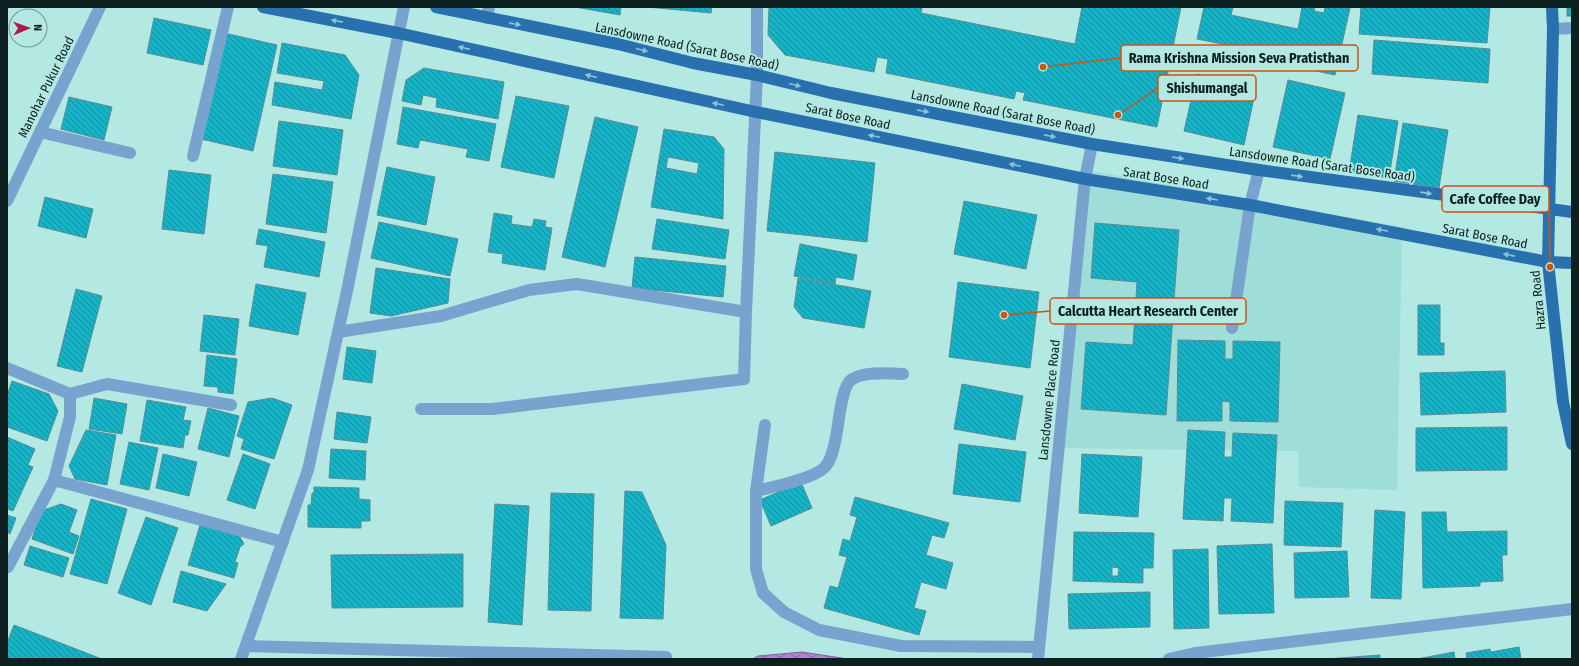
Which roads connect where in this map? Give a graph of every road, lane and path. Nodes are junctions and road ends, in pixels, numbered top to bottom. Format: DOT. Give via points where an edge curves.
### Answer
graph roads {
  1 [pos="100,7"];
  2 [pos="228,7"];
  3 [pos="263,7"];
  4 [pos="404,7"];
  5 [pos="436,7"];
  6 [pos="757,7"];
  7 [pos="1552,7"];
  8 [pos="488,13"];
  9 [pos="1572,28"];
  10 [pos="1553,29"];
  11 [pos="398,33"];
  12 [pos="758,75"];
  13 [pos="756,112"];
  14 [pos="40,132"];
  15 [pos="1092,144"];
  16 [pos="130,153"];
  17 [pos="193,156"];
  18 [pos="1259,170"];
  19 [pos="1085,179"];
  20 [pos="7,201"];
  21 [pos="1250,205"];
  22 [pos="1548,209"];
  23 [pos="1572,212"];
  24 [pos="1548,262"];
  25 [pos="1572,263"];
  26 [pos="746,312"];
  27 [pos="1232,328"];
  28 [pos="338,332"];
  29 [pos="7,368"];
  30 [pos="903,374"];
  31 [pos="70,394"];
  32 [pos="231,405"];
  33 [pos="421,409"];
  34 [pos="765,425"];
  35 [pos="1572,444"];
  36 [pos="54,480"];
  37 [pos="756,491"];
  38 [pos="283,542"];
  39 [pos="8,567"];
  40 [pos="1572,609"];
  41 [pos="246,646"];
  42 [pos="1039,653"];
  43 [pos="439,655"];
  44 [pos="554,656"];
  45 [pos="1195,656"];
  46 [pos="666,657"];
  47 [pos="241,659"];
  48 [pos="1169,659"];
  1 -- 14 [label="street, Manohar Pukur Road"];
  2 -- 17 [label="street"];
  11 -- 3 [label="main road, one-way"];
  4 -- 11 [label="street"];
  5 -- 8 [label="main road, Lansdowne Road (Sarat Bose Road)"];
  6 -- 12 [label="street"];
  7 -- 10 [label="main road, Hazra Road"];
  8 -- 12 [label="main road, Lansdowne Road (Sarat Bose Road), one-way" via="693,63"];
  9 -- 10 [label="street"];
  10 -- 22 [label="main road, Hazra Road"];
  13 -- 11 [label="main road, one-way"];
  11 -- 28 [label="street"];
  12 -- 13 [label="street"];
  12 -- 15 [label="main road, Lansdowne Road (Sarat Bose Road), one-way" via="831,94"];
  19 -- 13 [label="main road, Sarat Bose Road, one-way"];
  13 -- 26 [label="street"];
  14 -- 16 [label="street"];
  14 -- 20 [label="street, Manohar Pukur Road"];
  15 -- 18 [label="main road, Lansdowne Road (Sarat Bose Road), one-way"];
  15 -- 19 [label="street, Lansdowne Place Road"];
  18 -- 21 [label="street"];
  18 -- 22 [label="main road, Lansdowne Road (Sarat Bose Road), one-way"];
  21 -- 19 [label="main road, Sarat Bose Road, one-way"];
  19 -- 42 [label="street, Lansdowne Place Road"];
  24 -- 21 [label="main road, Sarat Bose Road, one-way"];
  21 -- 27 [label="street"];
  22 -- 23 [label="main road, Lansdowne Road (Sarat Bose Road)"];
  22 -- 24 [label="main road, Hazra Road"];
  24 -- 25 [label="main road, Sarat Bose Road"];
  24 -- 35 [label="main road, Hazra Road" via="1562,402"];
  26 -- 28 [label="street" via="577,284 529,290 441,316"];
  26 -- 33 [label="street" via="744,380 492,409"];
  28 -- 38 [label="street" via="308,470"];
  29 -- 31 [label="street"];
  30 -- 37 [label="street" via="880,373 850,381 844,391 832,456 824,468 803,479"];
  31 -- 32 [label="street" via="106,384"];
  31 -- 36 [label="street" via="70,417"];
  34 -- 37 [label="street"];
  36 -- 38 [label="street"];
  36 -- 39 [label="street"];
  37 -- 42 [label="street" via="756,569 763,593 784,612 819,630 901,646"];
  38 -- 41 [label="street"];
  40 -- 45 [label="street"];
  41 -- 43 [label="street"];
  41 -- 47 [label="street"];
  43 -- 44 [label="street"];
  44 -- 46 [label="street"];
  45 -- 48 [label="street"];
}
